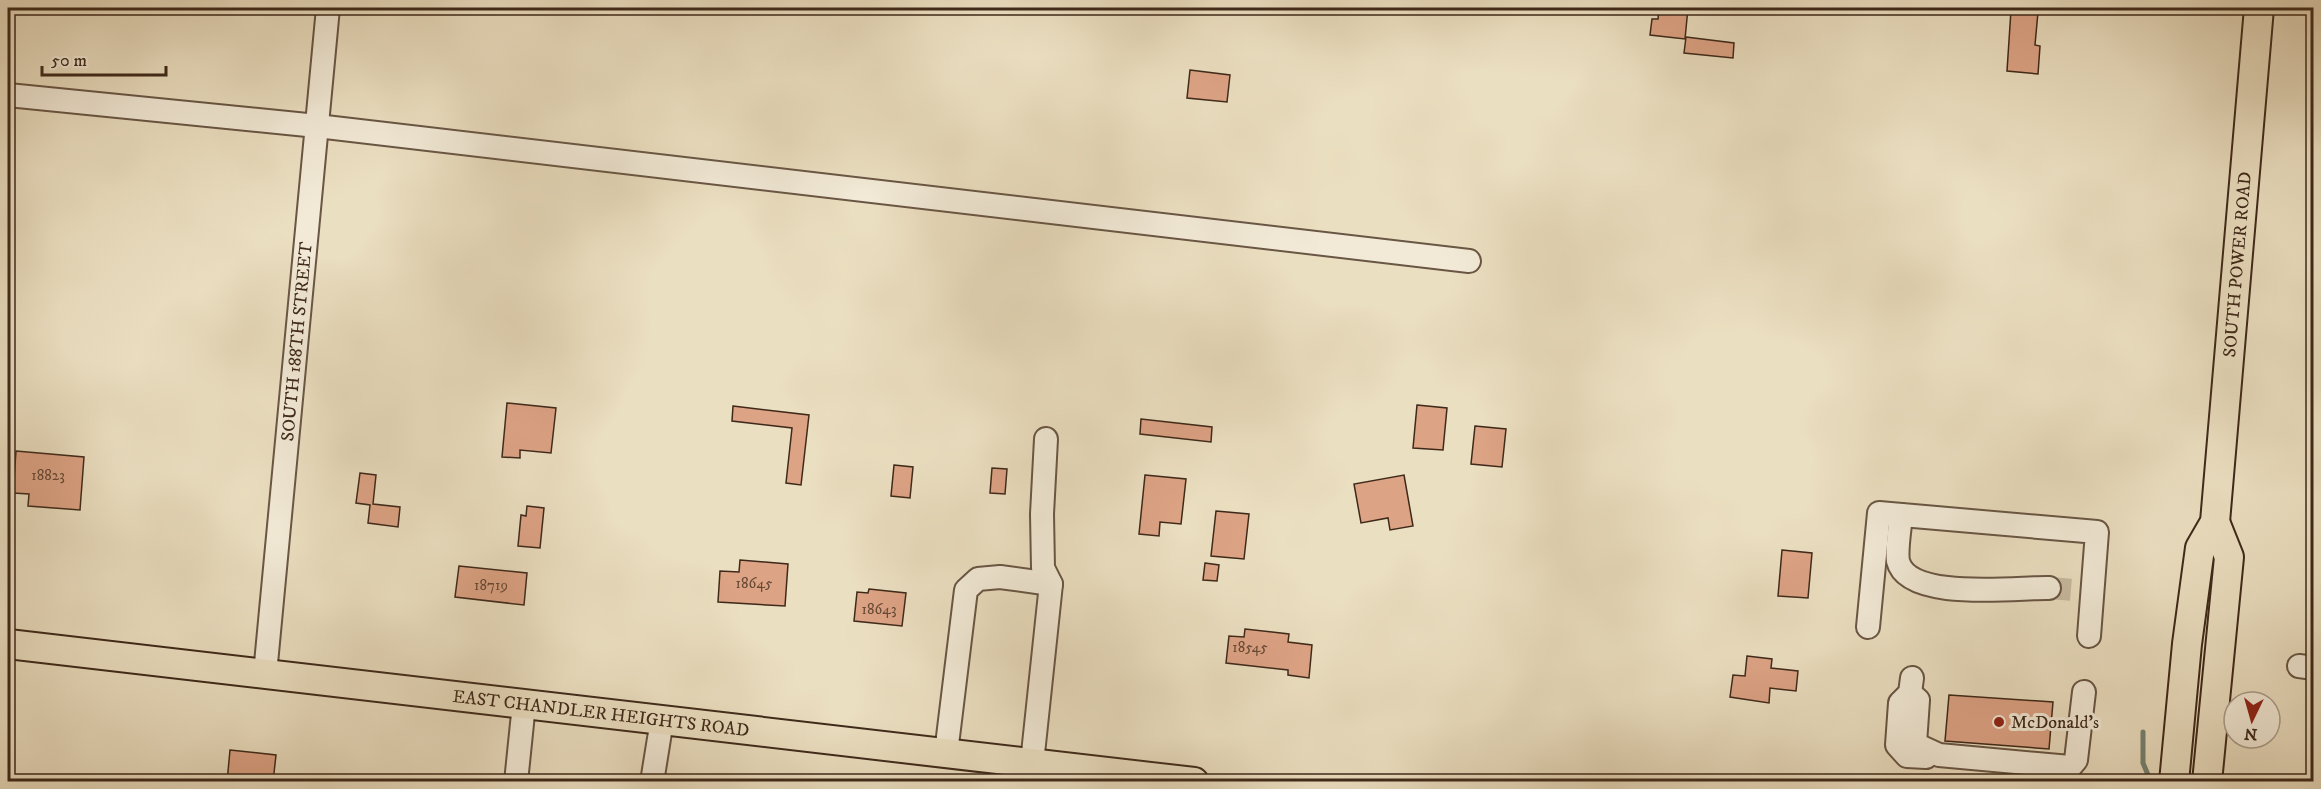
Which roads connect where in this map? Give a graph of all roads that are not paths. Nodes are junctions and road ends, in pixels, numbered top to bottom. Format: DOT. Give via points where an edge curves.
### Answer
graph roads {
  1 [pos="328,8"];
  2 [pos="2259,8"];
  3 [pos="8,95"];
  4 [pos="317,126"];
  5 [pos="1469,261"];
  6 [pos="1046,439"];
  7 [pos="1901,515"];
  8 [pos="2215,522"];
  9 [pos="1051,584"];
  10 [pos="2049,588"];
  11 [pos="1868,627"];
  12 [pos="2089,636"];
  13 [pos="8,644"];
  14 [pos="265,674"];
  15 [pos="1911,686"];
  16 [pos="2084,692"];
  17 [pos="524,704"];
  18 [pos="662,720"];
  19 [pos="946,753"];
  20 [pos="1032,763"];
  21 [pos="516,782"];
  22 [pos="651,782"];
  23 [pos="1194,782"];
  24 [pos="2174,782"];
  25 [pos="2207,782"];
  1 -- 4 [label="street, SOUTH 188TH STREET"];
  2 -- 8 [label="main road, SOUTH POWER ROAD"];
  3 -- 4 [label="street"];
  4 -- 5 [label="street"];
  4 -- 14 [label="street, SOUTH 188TH STREET"];
  6 -- 9 [label="street" via="1043,567"];
  7 -- 10 [label="street" via="1898,562 1909,576 2004,581 2019,587"];
  7 -- 11 [label="street" via="1879,513"];
  7 -- 12 [label="street" via="2097,532 2083,591"];
  8 -- 24 [label="main road, SOUTH POWER ROAD" via="2200,548"];
  8 -- 25 [label="main road, SOUTH POWER ROAD" via="2229,556"];
  9 -- 19 [label="street" via="1000,577 978,579 966,590"];
  9 -- 20 [label="street"];
  13 -- 14 [label="main road, EAST CHANDLER HEIGHTS ROAD"];
  14 -- 17 [label="main road, EAST CHANDLER HEIGHTS ROAD"];
  15 -- 16 [label="street" via="1918,700 1914,744 1939,755 2070,767 2076,760"];
  17 -- 18 [label="main road, EAST CHANDLER HEIGHTS ROAD"];
  17 -- 21 [label="street"];
  18 -- 19 [label="main road, EAST CHANDLER HEIGHTS ROAD"];
  18 -- 22 [label="street"];
  19 -- 20 [label="main road, EAST CHANDLER HEIGHTS ROAD"];
  20 -- 23 [label="main road, EAST CHANDLER HEIGHTS ROAD"];
}
